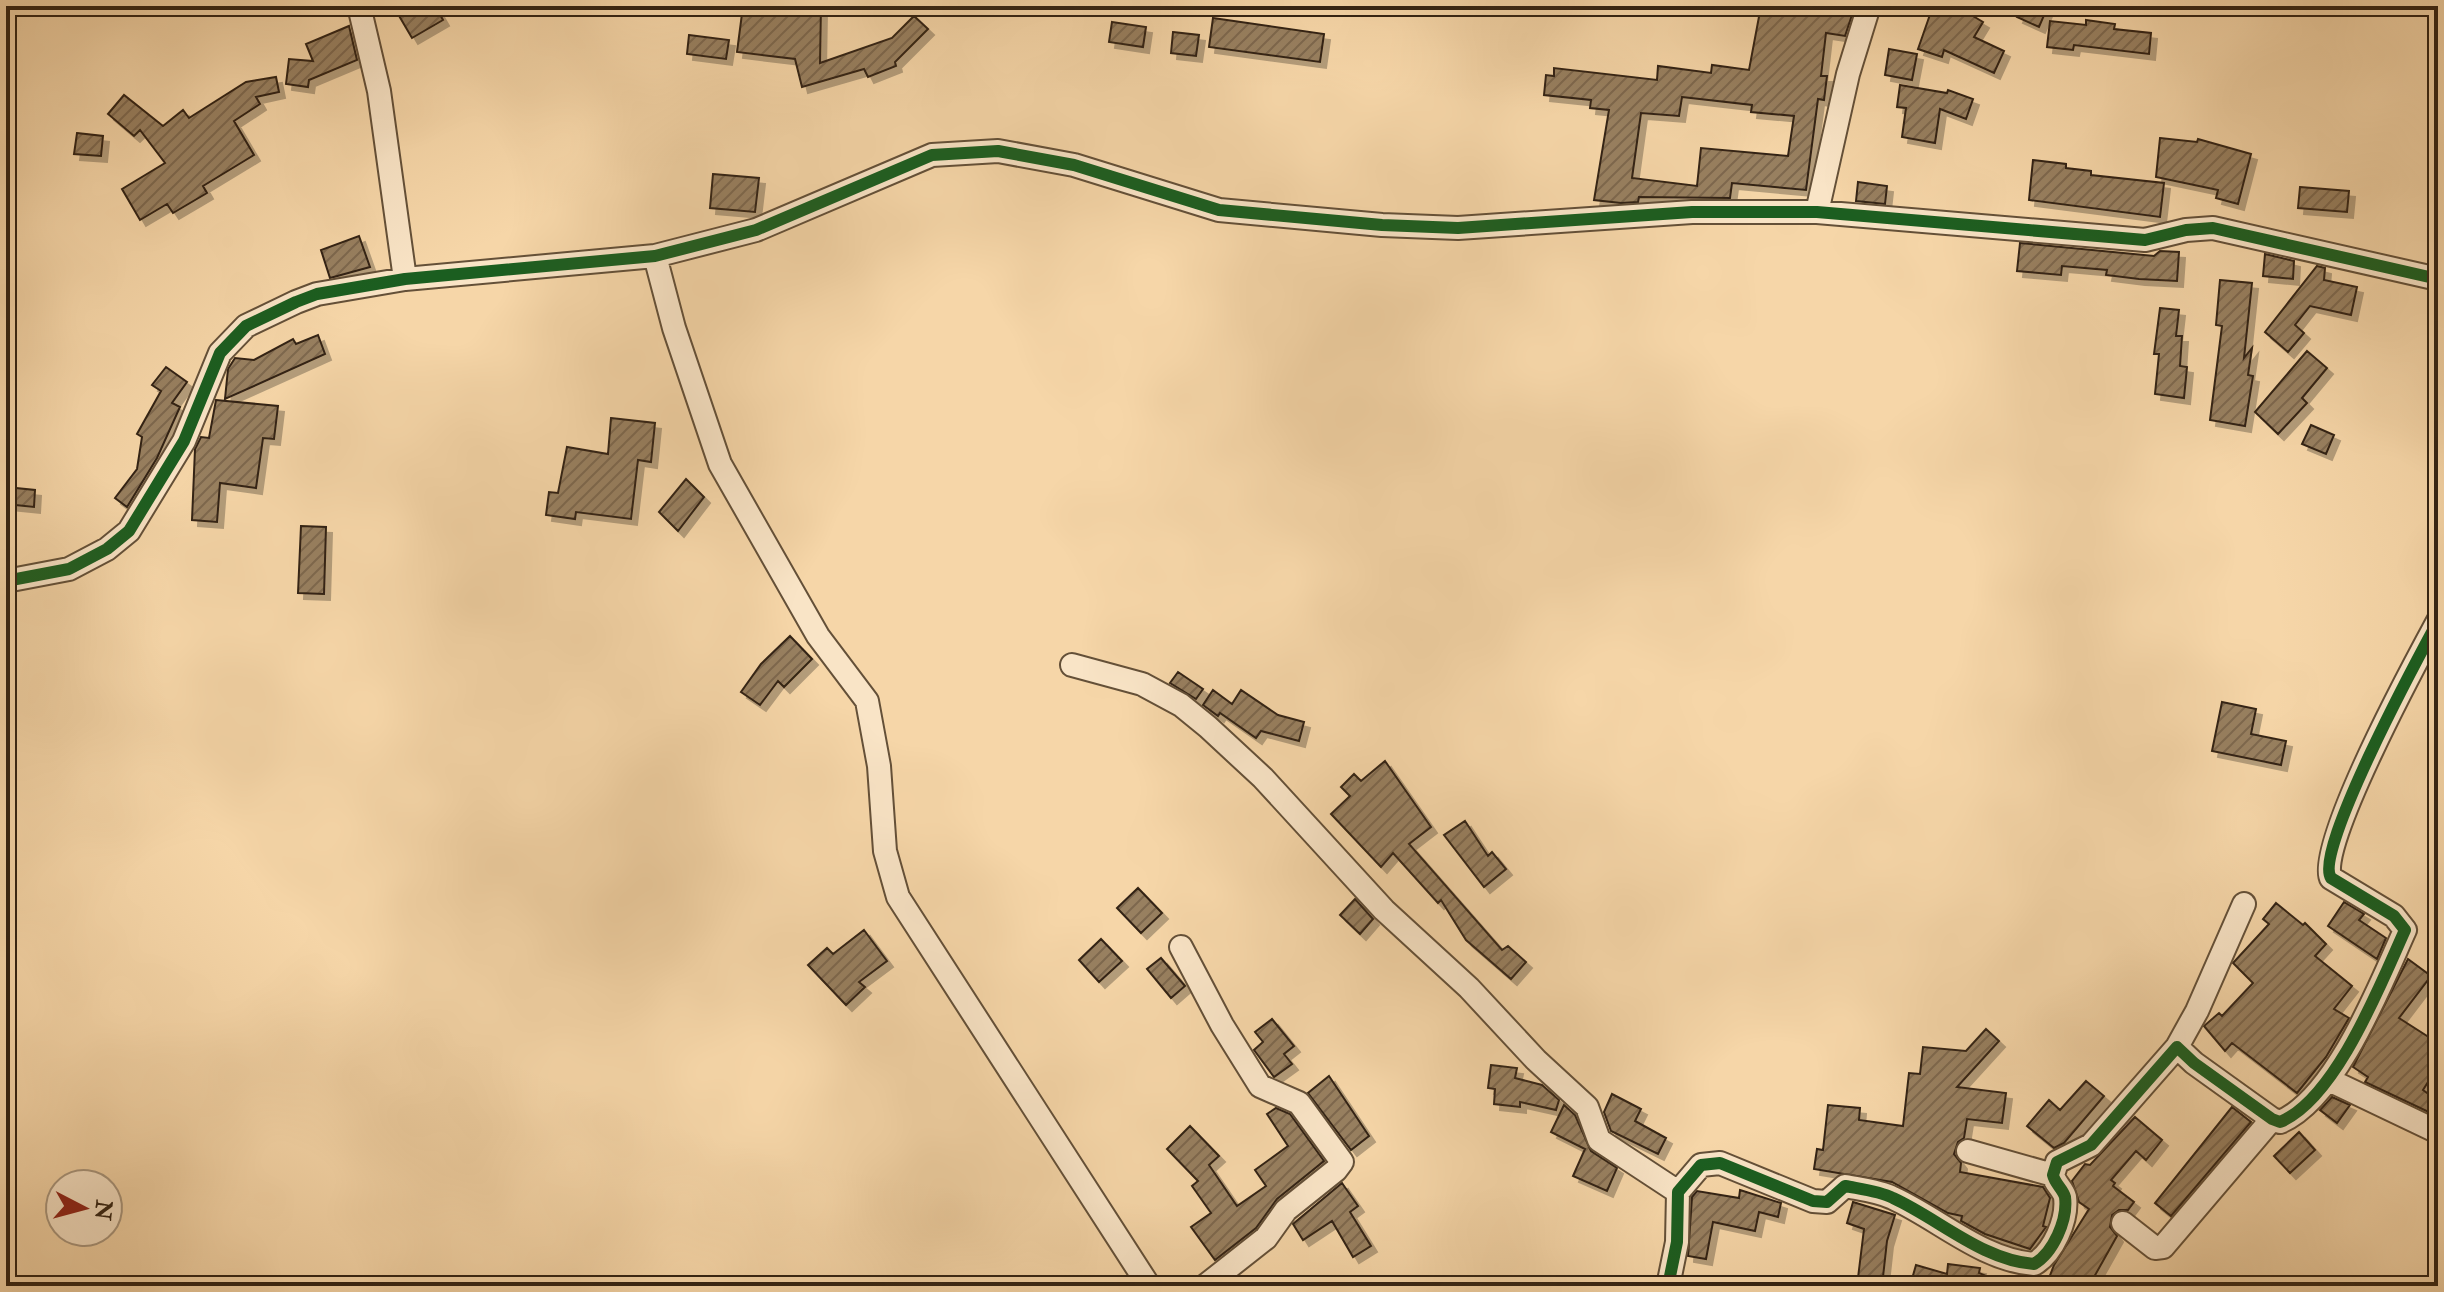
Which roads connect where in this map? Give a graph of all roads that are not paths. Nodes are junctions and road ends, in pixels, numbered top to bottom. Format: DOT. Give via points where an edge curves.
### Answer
graph roads {
  1 [pos="359,6"];
  2 [pos="1869,6"];
  3 [pos="1817,212"];
  4 [pos="655,256"];
  5 [pos="405,279"];
  6 [pos="2438,279"];
  7 [pos="6,581"];
  8 [pos="2438,621"];
  9 [pos="1072,665"];
  10 [pos="2244,904"];
  11 [pos="1181,947"];
  12 [pos="2177,1047"];
  13 [pos="2329,1080"];
  14 [pos="2272,1119"];
  15 [pos="2438,1132"];
  16 [pos="1968,1151"];
  17 [pos="2053,1175"];
  18 [pos="1678,1192"];
  19 [pos="2123,1223"];
  20 [pos="1149,1286"];
  21 [pos="1205,1286"];
  22 [pos="1668,1286"];
  1 -- 5 [label="street" via="379,91"];
  2 -- 3 [label="street"];
  3 -- 4 [label="street" via="1692,212 1458,228 1382,225 1219,210 1074,165 998,151 964,152 932,155 756,230"];
  3 -- 6 [label="street" via="2145,240 2213,228"];
  4 -- 5 [label="street"];
  4 -- 20 [label="street" via="720,464 818,636 867,701 879,766 885,851 898,897"];
  5 -- 7 [label="street" via="317,294 246,326 220,353 184,441 129,531 69,569"];
  8 -- 13 [label="street" via="2345,810 2327,863 2331,878 2394,916 2405,930 2372,1004"];
  9 -- 18 [label="street" via="1142,684 1208,727 1263,778 1384,910 1587,1107 1599,1140"];
  10 -- 12 [label="street"];
  11 -- 21 [label="street" via="1260,1086 1299,1103 1342,1162 1286,1210 1266,1238"];
  12 -- 14 [label="street"];
  12 -- 17 [label="street" via="2109,1128 2091,1145 2062,1157"];
  13 -- 14 [label="street" via="2287,1119"];
  13 -- 15 [label="street"];
  14 -- 19 [label="street" via="2163,1247 2155,1248"];
  16 -- 17 [label="street"];
  17 -- 18 [label="street" via="2065,1195 2063,1211 2054,1245 2034,1264 2013,1261 1951,1232 1891,1197 1845,1186 1821,1203 1709,1163 1701,1165"];
  18 -- 22 [label="street" via="1677,1242"];
}
